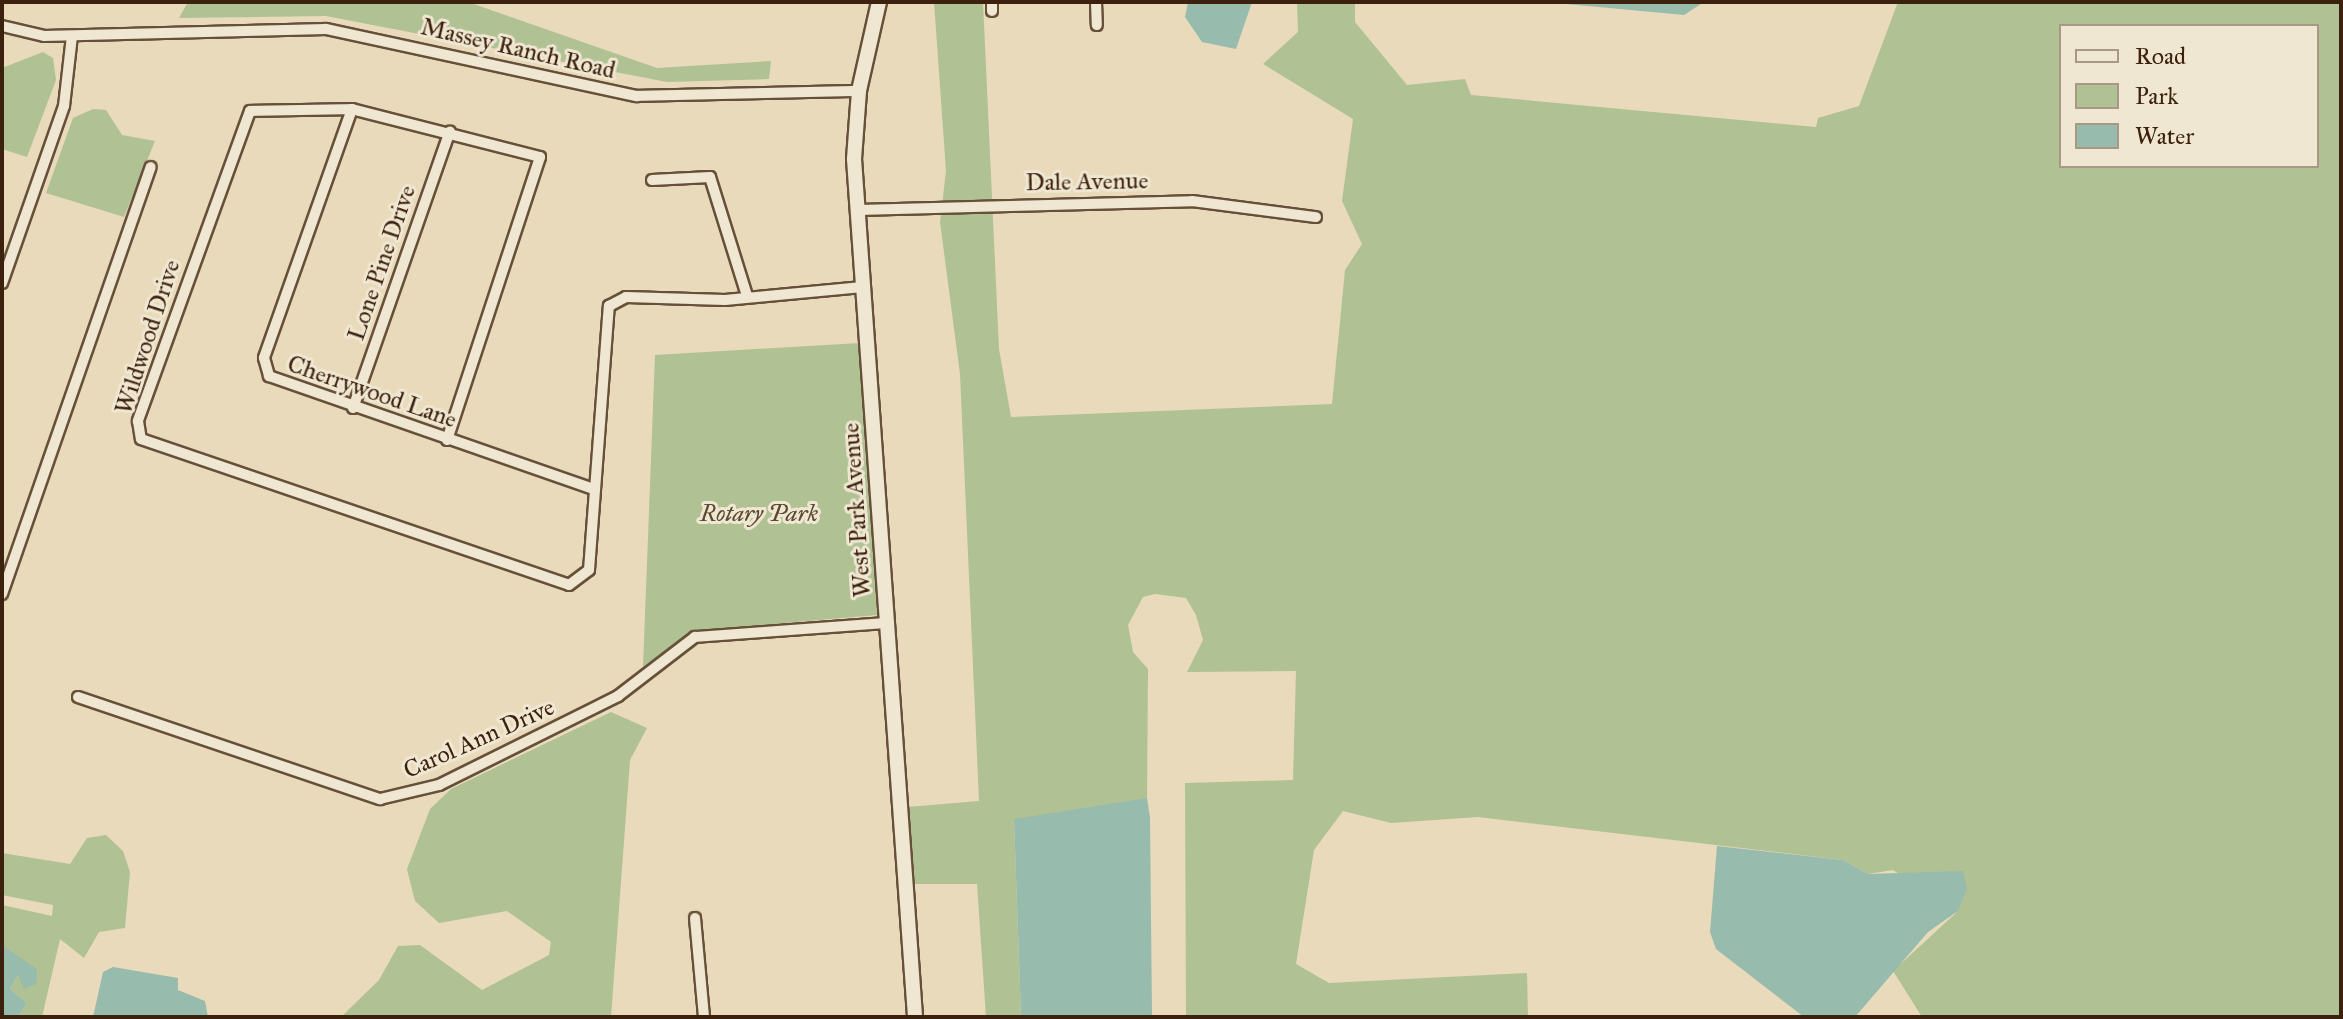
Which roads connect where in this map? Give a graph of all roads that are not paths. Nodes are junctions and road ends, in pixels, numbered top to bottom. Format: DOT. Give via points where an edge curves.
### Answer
graph roads {
  1 [pos="879,2"];
  2 [pos="1096,2"];
  3 [pos="1097,25"];
  4 [pos="2,26"];
  5 [pos="72,36"];
  6 [pos="859,91"];
  7 [pos="352,109"];
  8 [pos="450,131"];
  9 [pos="151,167"];
  10 [pos="652,180"];
  11 [pos="858,210"];
  12 [pos="1316,217"];
  13 [pos="2,283"];
  14 [pos="862,287"];
  15 [pos="747,296"];
  16 [pos="353,408"];
  17 [pos="447,440"];
  18 [pos="594,489"];
  19 [pos="2,594"];
  20 [pos="887,623"];
  21 [pos="78,697"];
  22 [pos="695,918"];
  23 [pos="704,1017"];
  24 [pos="915,1017"];
  1 -- 6 [label="street, West Park Avenue"];
  2 -- 3 [label="street"];
  4 -- 5 [label="street, Massey Ranch Road" via="26,35"];
  5 -- 6 [label="street, Massey Ranch Road" via="326,29 637,96"];
  5 -- 13 [label="street" via="64,106"];
  6 -- 11 [label="street, West Park Avenue"];
  7 -- 8 [label="street, Wildwood Drive"];
  7 -- 16 [label="street, Cherrywood Lane" via="264,358 278,383"];
  7 -- 18 [label="street, Wildwood Drive" via="258,107 245,117 138,421 141,439 569,585 589,570"];
  8 -- 16 [label="street, Lone Pine Drive"];
  8 -- 17 [label="street, Wildwood Drive" via="530,150 540,157 541,171"];
  9 -- 19 [label="street"];
  10 -- 15 [label="street" via="710,177"];
  11 -- 12 [label="street, Dale Avenue" via="1192,201"];
  11 -- 14 [label="street, West Park Avenue"];
  14 -- 15 [label="street"];
  14 -- 20 [label="street, West Park Avenue"];
  15 -- 18 [label="street, Wildwood Drive" via="626,297 609,306"];
  16 -- 17 [label="street, Cherrywood Lane"];
  17 -- 18 [label="street, Cherrywood Lane"];
  20 -- 21 [label="street, Carol Ann Drive" via="695,637 618,696 439,785 380,799"];
  20 -- 24 [label="street, West Park Avenue"];
  22 -- 23 [label="street"];
}
